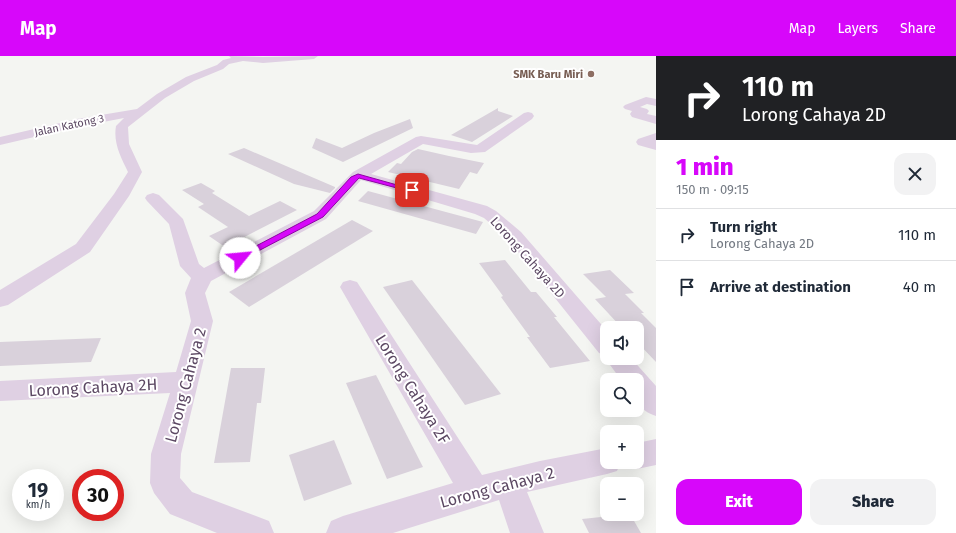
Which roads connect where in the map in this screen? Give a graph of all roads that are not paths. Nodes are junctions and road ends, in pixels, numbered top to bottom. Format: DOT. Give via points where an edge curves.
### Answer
graph roads {
  1 [pos="310,56"];
  2 [pos="314,56"];
  3 [pos="231,58"];
  4 [pos="656,103"];
  5 [pos="139,112"];
  6 [pos="528,116"];
  7 [pos="656,120"];
  8 [pos="656,137"];
  9 [pos="0,142"];
  10 [pos="656,146"];
  11 [pos="358,176"];
  12 [pos="153,198"];
  13 [pos="202,278"];
  14 [pos="350,287"];
  15 [pos="0,300"];
  16 [pos="600,339"];
  17 [pos="623,365"];
  18 [pos="629,373"];
  19 [pos="186,382"];
  20 [pos="0,391"];
  21 [pos="644,391"];
  22 [pos="656,405"];
  23 [pos="656,452"];
  24 [pos="644,455"];
  25 [pos="600,462"];
  26 [pos="508,482"];
  27 [pos="475,491"];
  28 [pos="257,533"];
  29 [pos="343,533"];
  30 [pos="527,533"];
  1 -- 2 [label="street"];
  1 -- 3 [label="street" via="280,60"];
  3 -- 5 [label="street" via="220,67 190,78"];
  4 -- 7 [label="street" via="646,100 629,107 643,111 636,114"];
  5 -- 9 [label="street, Jalan Katong 3" via="77,123"];
  5 -- 15 [label="street" via="122,126 120,134 121,143 135,172 83,248"];
  6 -- 11 [label="street" via="480,149 421,140"];
  8 -- 10 [label="street" via="644,142"];
  11 -- 13 [label="street" via="320,215"];
  11 -- 16 [label="street, Lorong Cahaya 2D" via="481,210 498,219"];
  12 -- 13 [label="street" via="177,223 190,266"];
  13 -- 19 [label="street, Lorong Cahaya 2" via="196,293 202,321"];
  14 -- 27 [label="street, Lorong Cahaya 2F"];
  17 -- 18 [label="street"];
  19 -- 20 [label="street, Lorong Cahaya 2H"];
  19 -- 28 [label="street, Lorong Cahaya 2" via="166,454 165,483 181,503"];
  21 -- 22 [label="street"];
  23 -- 24 [label="street"];
  25 -- 26 [label="street, Lorong Cahaya 2" via="572,466"];
  26 -- 27 [label="street, Lorong Cahaya 2"];
  26 -- 30 [label="street"];
  27 -- 29 [label="street, Lorong Cahaya 2"];
}
